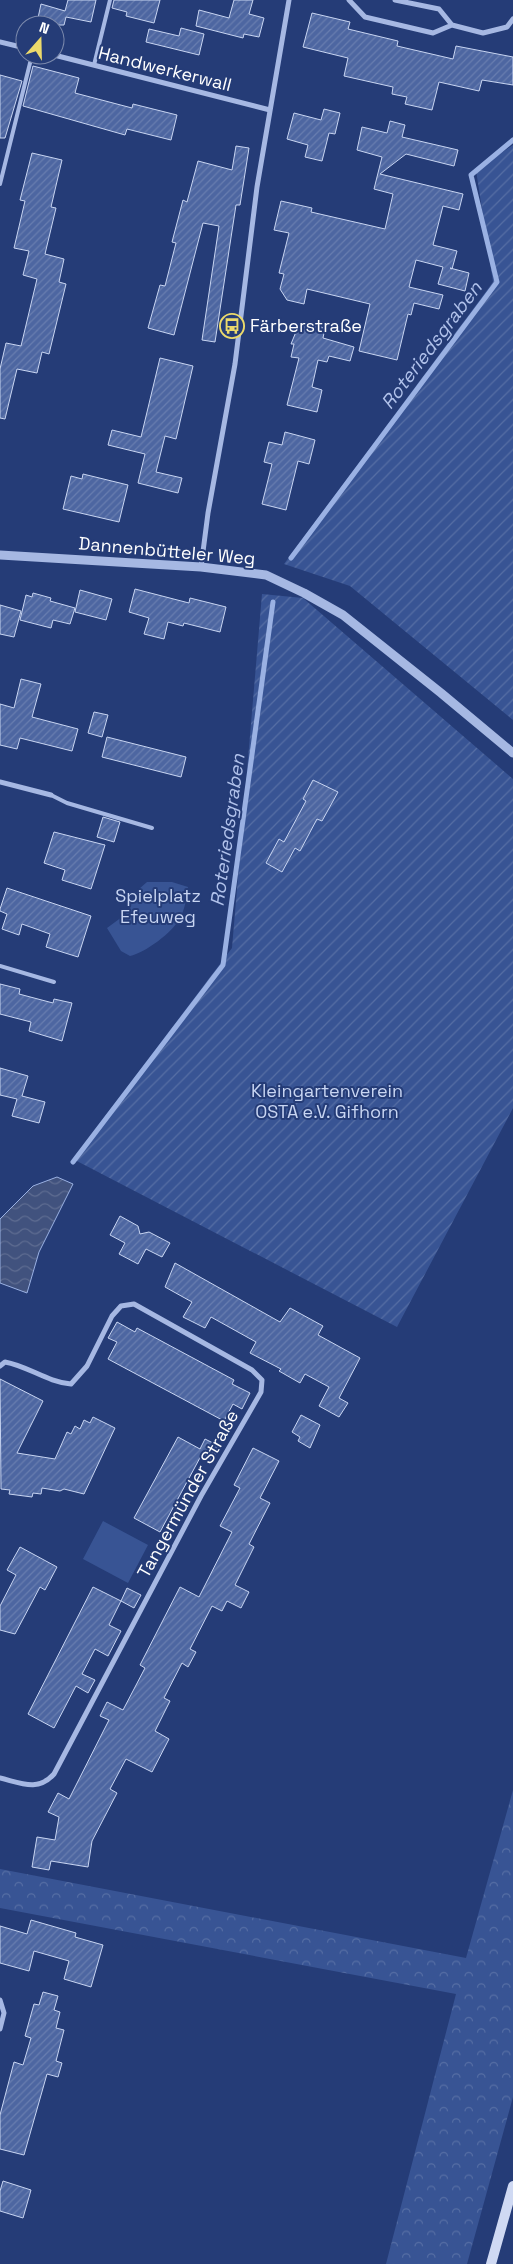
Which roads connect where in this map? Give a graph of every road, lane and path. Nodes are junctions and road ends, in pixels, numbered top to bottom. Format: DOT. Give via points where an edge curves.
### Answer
graph roads {
  1 [pos="110,0"];
  2 [pos="289,0"];
  3 [pos="350,0"];
  4 [pos="396,0"];
  5 [pos="513,19"];
  6 [pos="452,25"];
  7 [pos="0,42"];
  8 [pos="15,46"];
  9 [pos="65,58"];
  10 [pos="30,65"];
  11 [pos="94,65"];
  12 [pos="270,110"];
  13 [pos="0,184"];
  14 [pos="0,555"];
  15 [pos="201,567"];
  16 [pos="513,753"];
  17 [pos="0,782"];
  18 [pos="51,795"];
  19 [pos="152,828"];
  20 [pos="0,966"];
  21 [pos="54,982"];
  22 [pos="0,1366"];
  23 [pos="0,1778"];
  24 [pos="0,2000"];
  25 [pos="0,2029"];
  26 [pos="513,2186"];
  27 [pos="491,2264"];
  1 -- 11 [label="lane"];
  2 -- 12 [label="street"];
  3 -- 6 [label="street" via="365,16 375,19 433,33"];
  4 -- 6 [label="street" via="439,9"];
  5 -- 6 [label="street" via="507,27 482,32"];
  7 -- 8 [label="street"];
  9 -- 11 [label="street, Handwerkerwall"];
  10 -- 13 [label="lane"];
  11 -- 12 [label="street, Handwerkerwall"];
  12 -- 15 [label="street" via="257,186 235,364"];
  14 -- 15 [label="street, Dannenbütteler Weg"];
  15 -- 16 [label="street, Dannenbütteler Weg" via="266,575 343,615"];
  17 -- 18 [label="street"];
  18 -- 19 [label="lane" via="67,803"];
  20 -- 21 [label="lane"];
  22 -- 23 [label="street, Tangermünder Straße" via="4,1362 16,1364 57,1383 71,1384 87,1366 112,1316 121,1306 134,1304 252,1370 262,1380 261,1392 196,1505 54,1774 46,1783 33,1785"];
  24 -- 25 [label="street" via="4,2014"];
  26 -- 27 [label="main road"];
}
